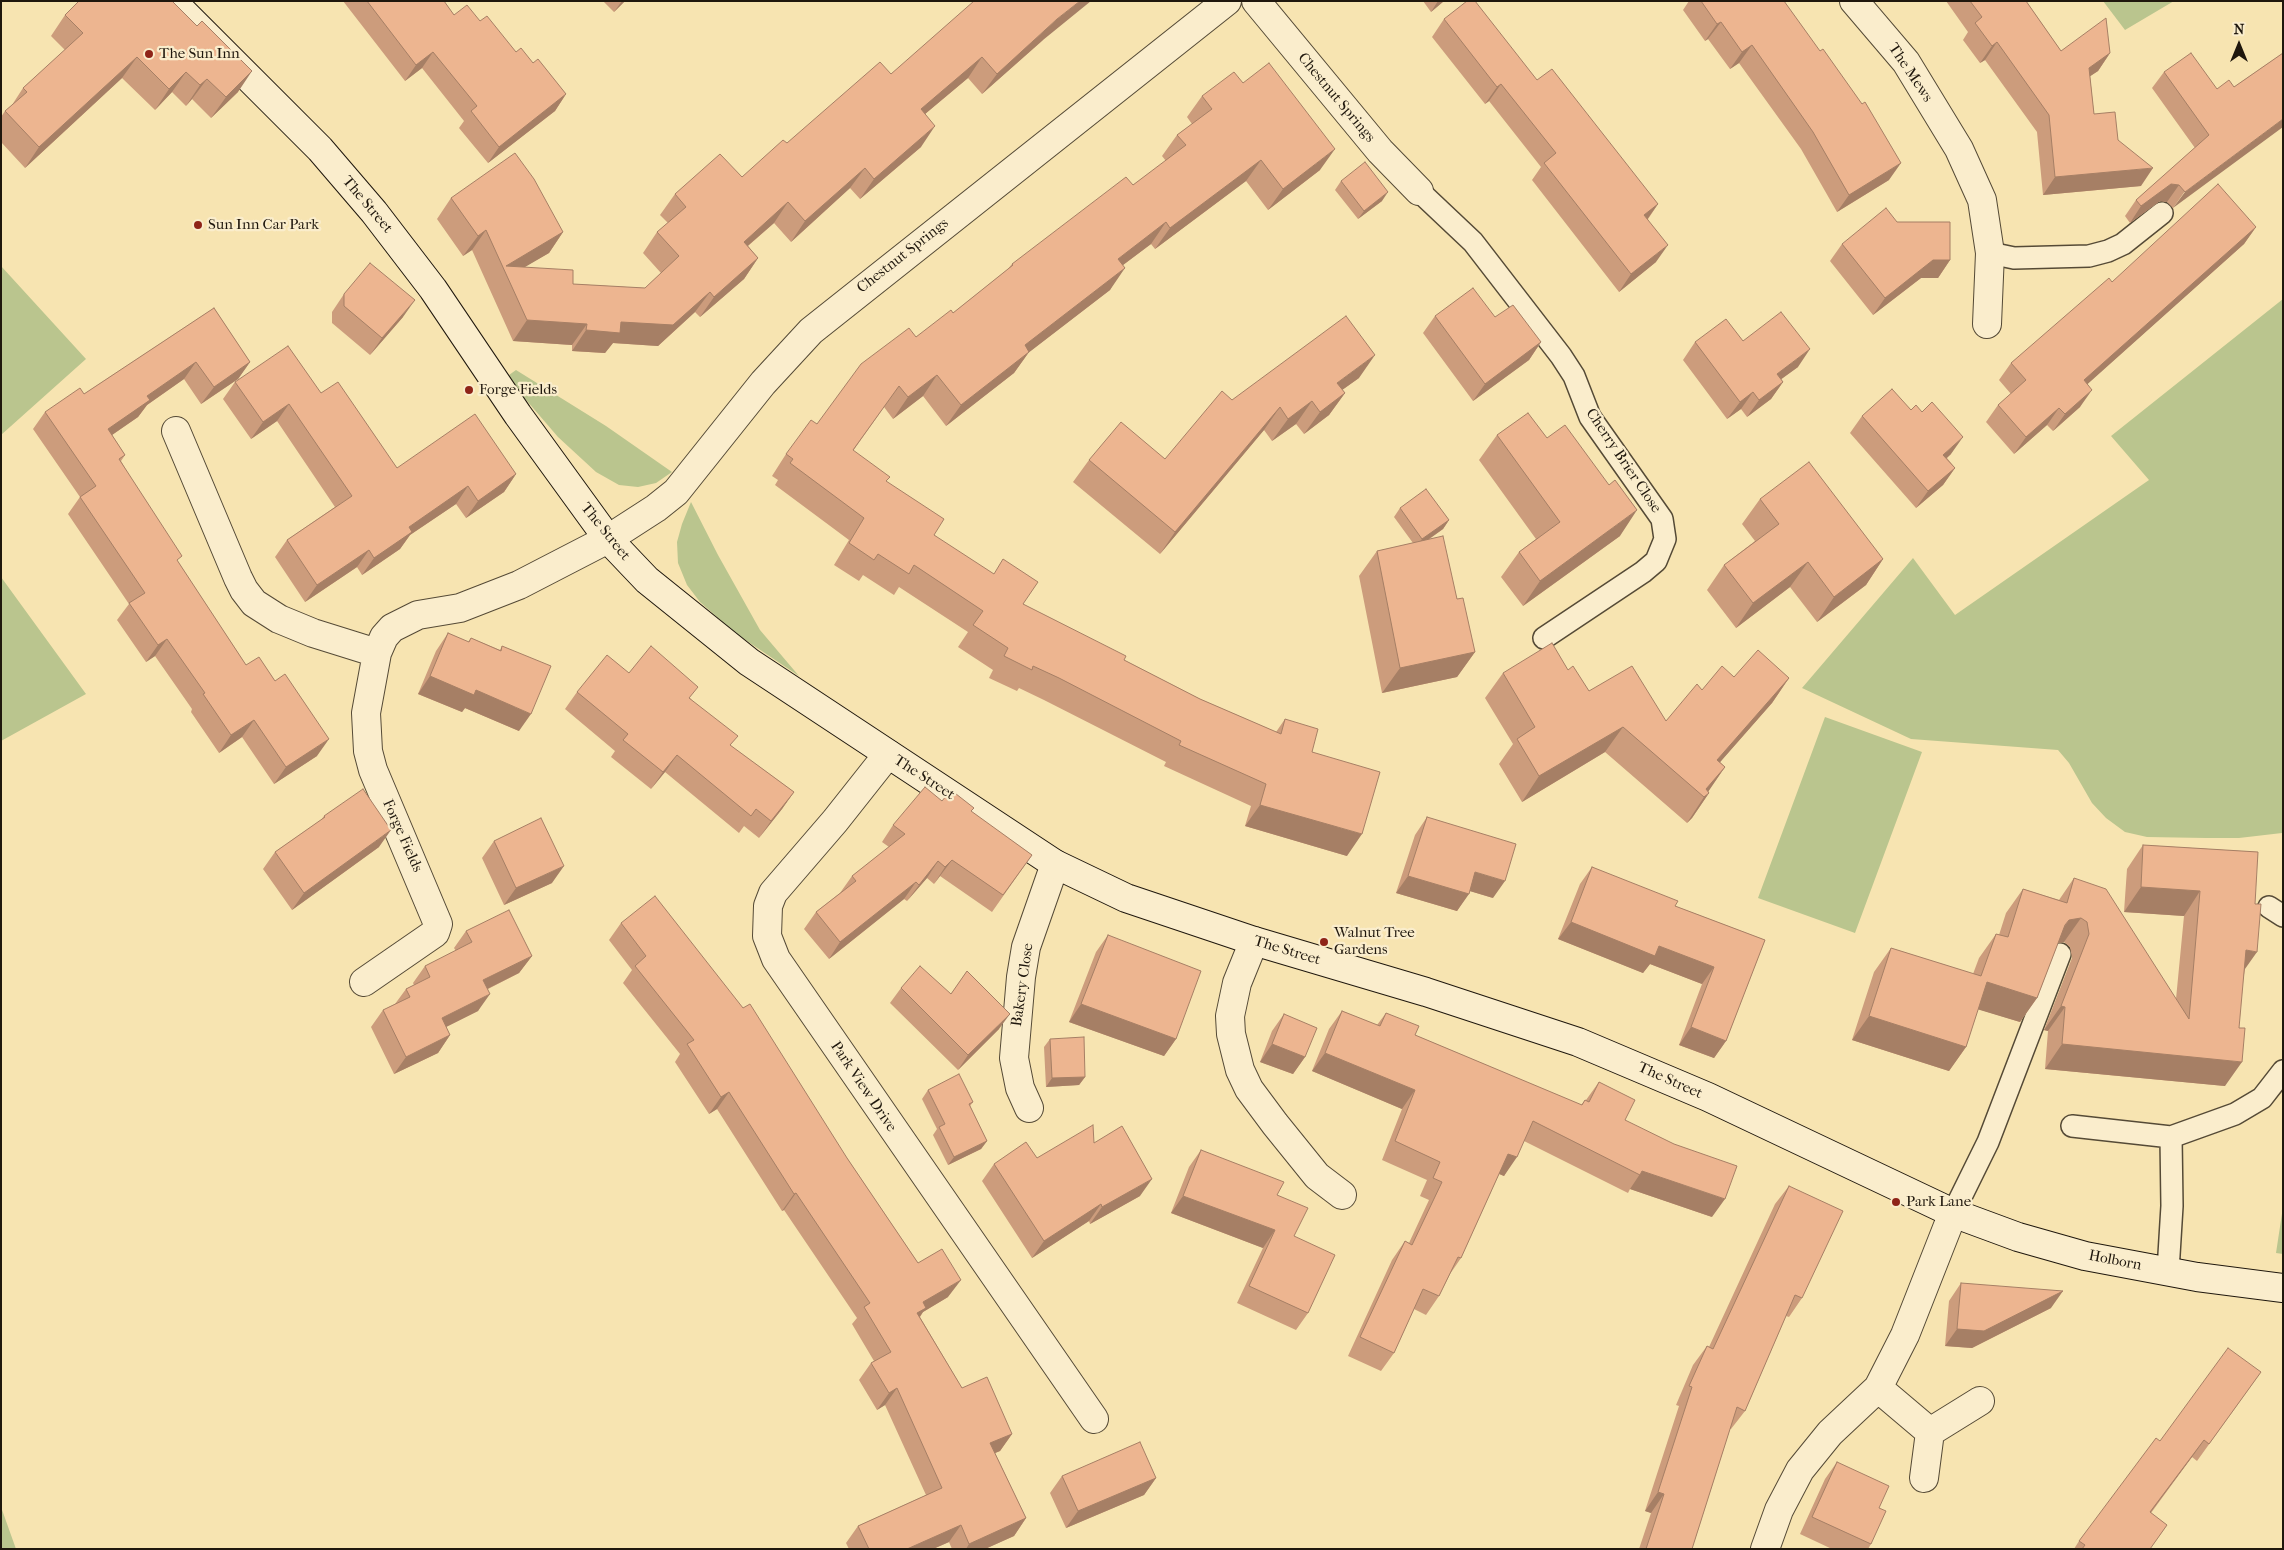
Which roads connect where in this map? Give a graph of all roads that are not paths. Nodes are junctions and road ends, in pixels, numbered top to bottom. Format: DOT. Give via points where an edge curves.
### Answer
graph roads {
  1 [pos="172,1"];
  2 [pos="1227,1"];
  3 [pos="1256,1"];
  4 [pos="1854,1"];
  5 [pos="1419,191"];
  6 [pos="2162,213"];
  7 [pos="1990,253"];
  8 [pos="1987,324"];
  9 [pos="176,431"];
  10 [pos="608,539"];
  11 [pos="1544,638"];
  12 [pos="377,652"];
  13 [pos="888,754"];
  14 [pos="1055,864"];
  15 [pos="1254,941"];
  16 [pos="2060,954"];
  17 [pos="364,982"];
  18 [pos="2283,1070"];
  19 [pos="1029,1108"];
  20 [pos="2072,1126"];
  21 [pos="2171,1136"];
  22 [pos="1342,1196"];
  23 [pos="1953,1213"];
  24 [pos="2168,1271"];
  25 [pos="2283,1288"];
  26 [pos="1878,1388"];
  27 [pos="1980,1401"];
  28 [pos="1094,1419"];
  29 [pos="1930,1432"];
  30 [pos="1924,1478"];
  31 [pos="1765,1549"];
  1 -- 10 [label="street, The Street" via="320,149 374,212 438,296 518,415"];
  2 -- 10 [label="street, Chestnut Springs" via="811,331 763,383 676,492"];
  3 -- 5 [label="street, Chestnut Springs" via="1380,151"];
  4 -- 7 [label="street, The Mews" via="1906,62 1959,149 1982,200"];
  5 -- 11 [label="lane, Cherry Brier Close" via="1473,242 1561,356 1574,376 1590,417 1656,508 1663,524 1665,539 1656,561"];
  6 -- 7 [label="lane" via="2123,244 2089,256 2014,258"];
  7 -- 8 [label="street, The Mews"];
  9 -- 12 [label="street" via="238,578 254,602 279,619 312,633"];
  10 -- 12 [label="street, Forge Fields" via="488,599 460,608 418,615 400,623 384,636"];
  10 -- 13 [label="street, The Street" via="647,580 749,662"];
  12 -- 17 [label="street, Forge Fields" via="366,714 368,751 438,924 435,933"];
  13 -- 14 [label="street, The Street"];
  13 -- 28 [label="street, Park View Drive" via="836,821 773,893 768,906 767,936 776,959"];
  14 -- 15 [label="street, The Street" via="1126,898"];
  14 -- 19 [label="street, Bakery Close" via="1026,947 1021,977 1014,1058 1020,1088"];
  15 -- 22 [label="street" via="1235,991 1230,1016 1240,1070 1249,1089 1317,1176"];
  15 -- 23 [label="street, The Street" via="1578,1042 1708,1097"];
  16 -- 23 [label="lane" via="1988,1142"];
  18 -- 21 [label="lane" via="2262,1098 2249,1106 2210,1124"];
  20 -- 21 [label="lane"];
  21 -- 24 [label="lane" via="2172,1206"];
  23 -- 24 [label="street, Holborn" via="2085,1256"];
  23 -- 26 [label="street" via="1905,1335"];
  24 -- 25 [label="street, Holborn"];
  26 -- 29 [label="street"];
  26 -- 31 [label="street" via="1830,1433 1800,1470 1779,1510"];
  27 -- 29 [label="street"];
  29 -- 30 [label="street"];
}
